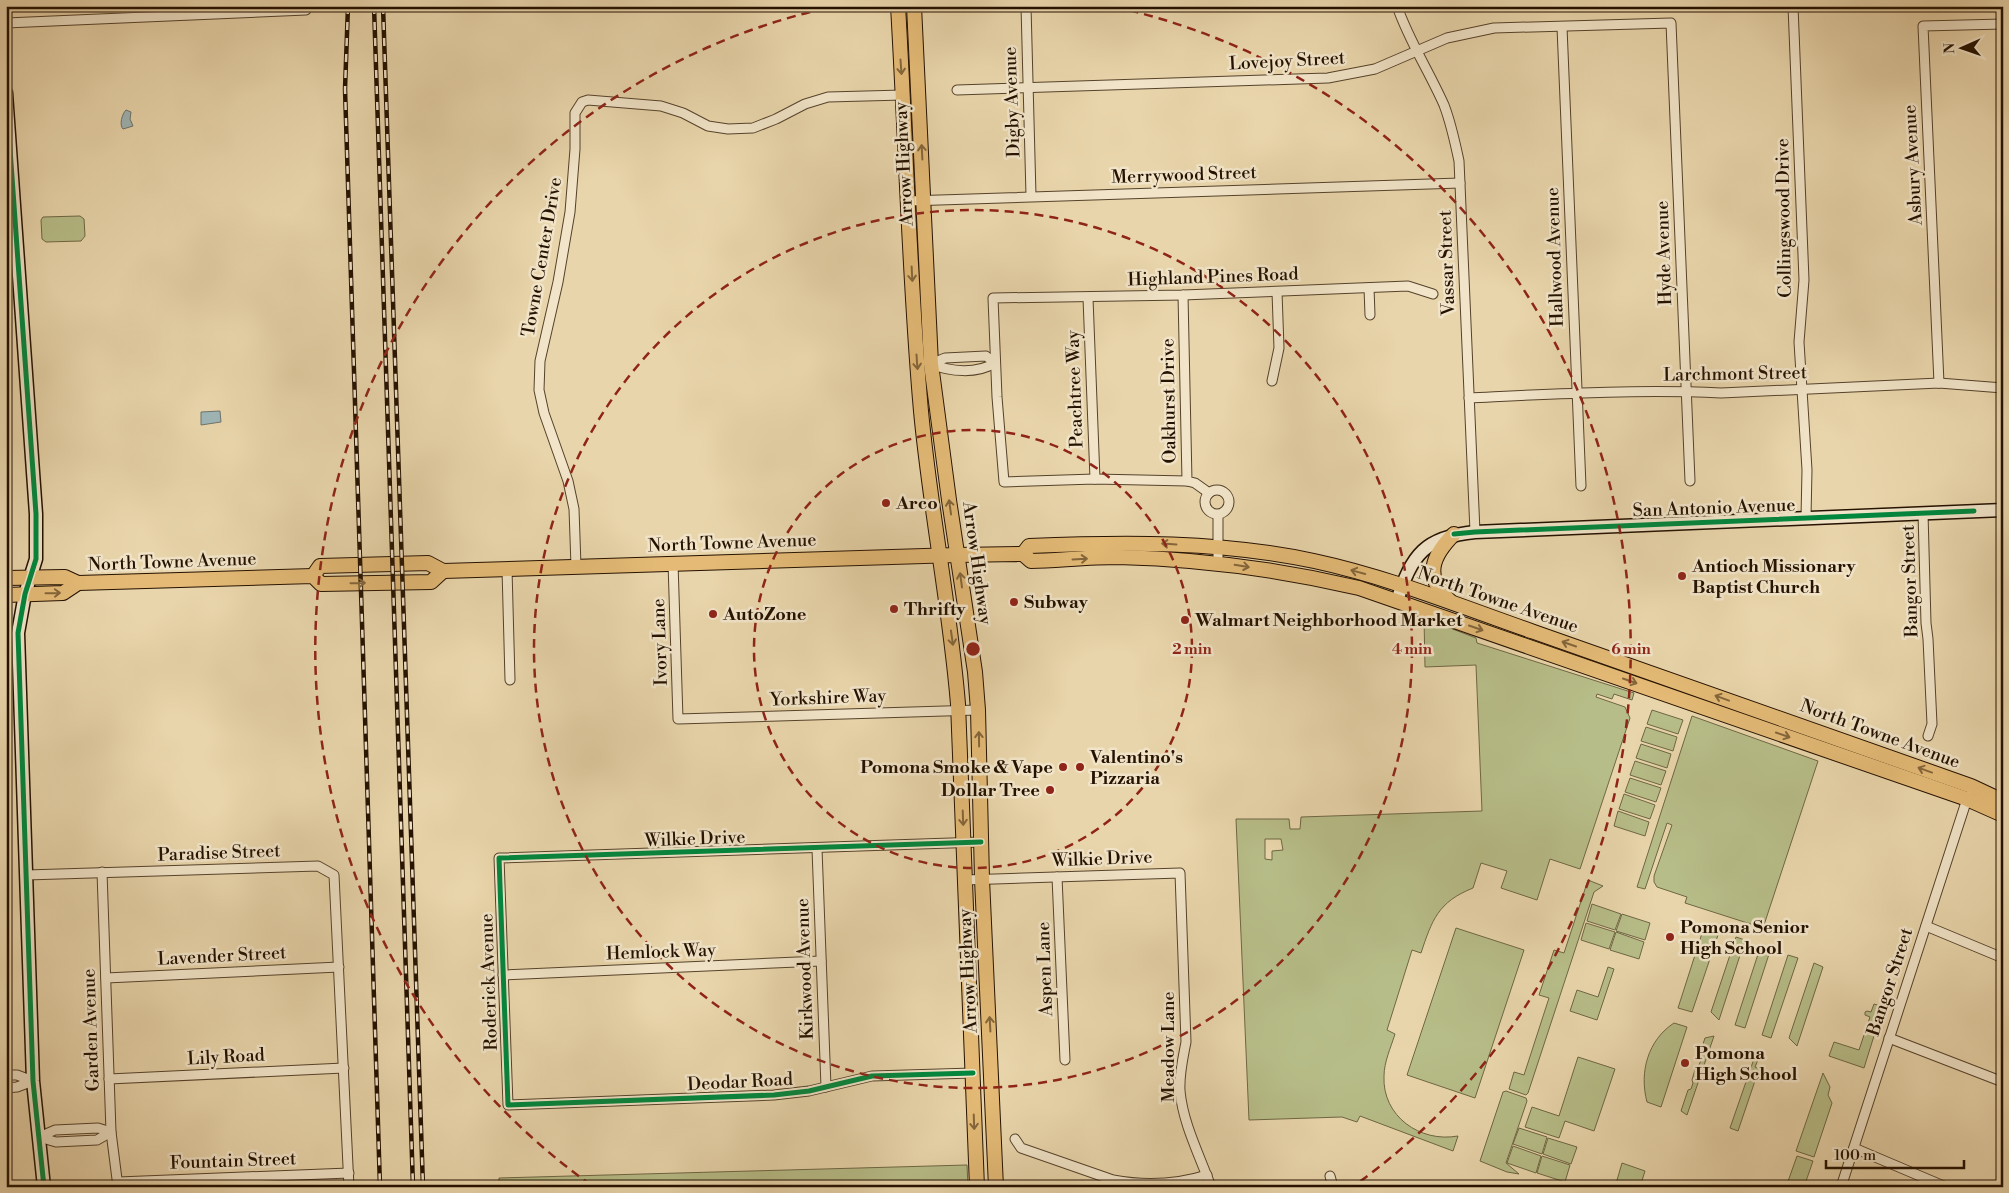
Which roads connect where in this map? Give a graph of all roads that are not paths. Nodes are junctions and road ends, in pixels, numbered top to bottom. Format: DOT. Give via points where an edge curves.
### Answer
graph roads {
  1 [pos="898,6"];
  2 [pos="914,6"];
  3 [pos="1026,6"];
  4 [pos="1397,6"];
  5 [pos="1793,6"];
  6 [pos="306,10"];
  7 [pos="6,23"];
  8 [pos="1671,23"];
  9 [pos="2003,24"];
  10 [pos="1562,27"];
  11 [pos="1416,52"];
  12 [pos="1028,87"];
  13 [pos="958,90"];
  14 [pos="6,94"];
  15 [pos="903,94"];
  16 [pos="1460,183"];
  17 [pos="1031,196"];
  18 [pos="908,201"];
  19 [pos="925,201"];
  20 [pos="1369,288"];
  21 [pos="1277,292"];
  22 [pos="1433,294"];
  23 [pos="1183,295"];
  24 [pos="1088,298"];
  25 [pos="1370,315"];
  26 [pos="995,363"];
  27 [pos="932,364"];
  28 [pos="1272,381"];
  29 [pos="1939,383"];
  30 [pos="2003,388"];
  31 [pos="1801,389"];
  32 [pos="1686,391"];
  33 [pos="1576,393"];
  34 [pos="1468,398"];
  35 [pos="1095,479"];
  36 [pos="1690,481"];
  37 [pos="1187,482"];
  38 [pos="1581,486"];
  39 [pos="1209,493"];
  40 [pos="2003,510"];
  41 [pos="1923,513"];
  42 [pos="1218,515"];
  43 [pos="1806,518"];
  44 [pos="1475,532"];
  45 [pos="1454,534"];
  46 [pos="1218,547"];
  47 [pos="1022,554"];
  48 [pos="957,555"];
  49 [pos="939,556"];
  50 [pos="1218,562"];
  51 [pos="673,563"];
  52 [pos="576,566"];
  53 [pos="507,569"];
  54 [pos="31,577"];
  55 [pos="6,578"];
  56 [pos="78,583"];
  57 [pos="1402,586"];
  58 [pos="26,594"];
  59 [pos="6,595"];
  60 [pos="1397,601"];
  61 [pos="1454,604"];
  62 [pos="510,680"];
  63 [pos="978,710"];
  64 [pos="959,711"];
  65 [pos="678,719"];
  66 [pos="1928,736"];
  67 [pos="1969,793"];
  68 [pos="2003,801"];
  69 [pos="2003,815"];
  70 [pos="981,842"];
  71 [pos="964,843"];
  72 [pos="817,849"];
  73 [pos="499,858"];
  74 [pos="102,872"];
  75 [pos="1180,873"];
  76 [pos="26,875"];
  77 [pos="1057,877"];
  78 [pos="982,879"];
  79 [pos="964,880"];
  80 [pos="1926,926"];
  81 [pos="2003,958"];
  82 [pos="821,962"];
  83 [pos="339,967"];
  84 [pos="503,975"];
  85 [pos="106,978"];
  86 [pos="1889,1038"];
  87 [pos="1065,1060"];
  88 [pos="344,1068"];
  89 [pos="992,1072"];
  90 [pos="973,1073"];
  91 [pos="6,1075"];
  92 [pos="109,1079"];
  93 [pos="33,1080"];
  94 [pos="2003,1082"];
  95 [pos="826,1087"];
  96 [pos="6,1088"];
  97 [pos="508,1105"];
  98 [pos="111,1132"];
  99 [pos="39,1136"];
  100 [pos="1015,1139"];
  101 [pos="1854,1148"];
  102 [pos="348,1173"];
  103 [pos="1207,1175"];
  104 [pos="1330,1176"];
  105 [pos="118,1184"];
  106 [pos="44,1187"];
  107 [pos="349,1187"];
  108 [pos="977,1187"];
  109 [pos="996,1187"];
  110 [pos="1211,1187"];
  111 [pos="1333,1187"];
  112 [pos="1841,1187"];
  113 [pos="1946,1187"];
  1 -- 15 [label="main road, Arrow Highway, one-way"];
  19 -- 2 [label="main road, Arrow Highway, one-way"];
  3 -- 12 [label="street, Digby Avenue"];
  4 -- 11 [label="street, Vassar Street"];
  5 -- 31 [label="street, Collingswood Drive" via="1804,280 1799,342"];
  6 -- 7 [label="street"];
  8 -- 10 [label="street, Lovejoy Street"];
  8 -- 32 [label="street, Hyde Avenue"];
  9 -- 29 [label="street, Asbury Avenue" via="1923,26"];
  10 -- 11 [label="street, Lovejoy Street" via="1478,30 1447,38"];
  10 -- 33 [label="street, Hallwood Avenue"];
  11 -- 12 [label="street, Lovejoy Street" via="1375,69 1328,78"];
  11 -- 16 [label="street, Vassar Street" via="1444,106 1459,161"];
  12 -- 13 [label="street, Lovejoy Street"];
  12 -- 17 [label="street, Digby Avenue"];
  14 -- 54 [label="main road" via="36,514 36,559"];
  15 -- 18 [label="main road, Arrow Highway"];
  15 -- 52 [label="street, Towne Center Drive" via="828,97 753,128 728,129 708,126 684,113 661,106 588,100 578,106 574,122 570,212 540,360 544,416 568,481 574,509"];
  16 -- 17 [label="street, Merrywood Street"];
  16 -- 34 [label="street, Vassar Street"];
  17 -- 19 [label="street, Merrywood Street"];
  18 -- 19 [label="street, Merrywood Street"];
  18 -- 49 [label="main road, Arrow Highway, one-way" via="920,404"];
  19 -- 27 [label="main road, Arrow Highway"];
  20 -- 21 [label="street, Highland Pines Road"];
  20 -- 22 [label="street, Highland Pines Road" via="1408,286"];
  20 -- 25 [label="street"];
  21 -- 23 [label="street, Highland Pines Road"];
  21 -- 28 [label="street" via="1279,348"];
  23 -- 24 [label="street, Highland Pines Road"];
  23 -- 37 [label="street, Oakhurst Drive"];
  24 -- 26 [label="street, Highland Pines Road" via="993,298"];
  24 -- 35 [label="street, Peachtree Way"];
  26 -- 27 [label="street" via="986,356 945,358"];
  26 -- 35 [label="street" via="1004,482"];
  48 -- 27 [label="main road, Arrow Highway, one-way"];
  29 -- 30 [label="street, Larchmont Street"];
  29 -- 31 [label="street, Larchmont Street"];
  31 -- 32 [label="street, Larchmont Street" via="1721,393"];
  31 -- 43 [label="street, Collingswood Drive" via="1807,470"];
  32 -- 33 [label="street, Larchmont Street"];
  32 -- 36 [label="street, Hyde Avenue"];
  33 -- 34 [label="street, Larchmont Street"];
  33 -- 38 [label="street, Hallwood Avenue"];
  34 -- 44 [label="street, Vassar Street"];
  35 -- 37 [label="street"];
  37 -- 39 [label="street, Oakhurst Drive" via="1195,483"];
  39 -- 42 [label="street" via="1206,507"];
  39 -- 42 [label="street, Oakhurst Drive" via="1220,490 1229,498 1228,509"];
  40 -- 41 [label="main road, San Antonio Avenue"];
  41 -- 43 [label="main road, San Antonio Avenue"];
  41 -- 66 [label="street, Bangor Street" via="1932,724"];
  42 -- 46 [label="street, Oakhurst Drive"];
  43 -- 44 [label="main road, San Antonio Avenue"];
  44 -- 45 [label="main road, San Antonio Avenue"];
  45 -- 57 [label="main road, San Antonio Avenue" via="1425,549 1411,566"];
  45 -- 61 [label="main road" via="1442,546 1433,571 1435,585"];
  46 -- 47 [label="main road, North Towne Avenue, one-way" via="1103,542 1029,546"];
  46 -- 50 [label="street, Oakhurst Drive"];
  57 -- 46 [label="main road, North Towne Avenue, one-way" via="1313,561"];
  47 -- 48 [label="main road, North Towne Avenue"];
  47 -- 50 [label="main road, North Towne Avenue, one-way" via="1031,561 1116,557"];
  48 -- 49 [label="main road, North Towne Avenue"];
  63 -- 48 [label="main road, Arrow Highway, one-way"];
  49 -- 51 [label="main road, North Towne Avenue"];
  49 -- 64 [label="main road, Arrow Highway, one-way" via="953,642"];
  50 -- 60 [label="main road, North Towne Avenue, one-way" via="1359,588"];
  51 -- 52 [label="main road, North Towne Avenue"];
  51 -- 65 [label="street, Ivory Lane"];
  52 -- 53 [label="main road, North Towne Avenue"];
  53 -- 56 [label="main road, North Towne Avenue" via="443,571 431,582 321,584 313,576"];
  53 -- 62 [label="street"];
  54 -- 55 [label="main road"];
  54 -- 56 [label="main road" via="65,577"];
  54 -- 58 [label="main road"];
  58 -- 56 [label="main road, North Towne Avenue, one-way" via="63,593"];
  57 -- 60 [label="main road, San Antonio Avenue"];
  57 -- 61 [label="main road, North Towne Avenue"];
  58 -- 59 [label="main road, North Towne Avenue"];
  58 -- 76 [label="main road" via="18,641"];
  60 -- 67 [label="main road, North Towne Avenue, one-way"];
  67 -- 61 [label="main road, North Towne Avenue, one-way"];
  63 -- 64 [label="street, Yorkshire Way"];
  70 -- 63 [label="main road, Arrow Highway, one-way"];
  64 -- 65 [label="street, Yorkshire Way"];
  64 -- 71 [label="main road, Arrow Highway, one-way"];
  67 -- 68 [label="main road, North Towne Avenue"];
  67 -- 69 [label="main road, North Towne Avenue"];
  67 -- 80 [label="street, Bangor Street"];
  70 -- 71 [label="street, Wilkie Drive"];
  70 -- 78 [label="main road, Arrow Highway"];
  71 -- 72 [label="street, Wilkie Drive"];
  71 -- 79 [label="main road, Arrow Highway"];
  72 -- 73 [label="street, Wilkie Drive"];
  72 -- 82 [label="street, Kirkwood Avenue"];
  73 -- 84 [label="street, Roderick Avenue"];
  74 -- 76 [label="street, Paradise Street"];
  74 -- 83 [label="street, Paradise Street" via="318,866 334,875"];
  74 -- 85 [label="street, Garden Avenue"];
  75 -- 77 [label="street, Wilkie Drive"];
  75 -- 103 [label="street, Meadow Lane" via="1186,1042 1180,1090 1182,1107"];
  76 -- 93 [label="main road"];
  77 -- 78 [label="street, Wilkie Drive"];
  77 -- 87 [label="street, Aspen Lane"];
  78 -- 79 [label="street, Wilkie Drive"];
  89 -- 78 [label="main road, Arrow Highway, one-way"];
  79 -- 90 [label="main road, Arrow Highway"];
  80 -- 81 [label="street"];
  80 -- 86 [label="street, Bangor Street"];
  82 -- 84 [label="street, Hemlock Way"];
  82 -- 95 [label="street, Kirkwood Avenue"];
  83 -- 85 [label="street, Lavender Street"];
  83 -- 88 [label="street"];
  84 -- 97 [label="street, Roderick Avenue"];
  85 -- 92 [label="street, Garden Avenue"];
  86 -- 94 [label="street"];
  86 -- 101 [label="street, Bangor Street"];
  88 -- 92 [label="street, Lily Road"];
  88 -- 102 [label="street"];
  89 -- 90 [label="main road, Deodar Road"];
  89 -- 109 [label="main road, Arrow Highway"];
  90 -- 95 [label="street, Deodar Road" via="872,1076"];
  90 -- 108 [label="main road, Arrow Highway, one-way"];
  91 -- 93 [label="street"];
  92 -- 98 [label="street, Garden Avenue"];
  93 -- 96 [label="street"];
  93 -- 99 [label="main road"];
  95 -- 97 [label="street, Deodar Road" via="774,1095"];
  98 -- 99 [label="street" via="98,1128 55,1130"];
  98 -- 105 [label="street, Garden Avenue"];
  99 -- 106 [label="main road"];
  100 -- 103 [label="street" via="1021,1148 1112,1180 1163,1184"];
  101 -- 112 [label="street, Bangor Street"];
  101 -- 113 [label="street"];
  102 -- 105 [label="street, Fountain Street"];
  102 -- 107 [label="street"];
  103 -- 110 [label="street, Meadow Lane"];
  104 -- 111 [label="street"];
}
